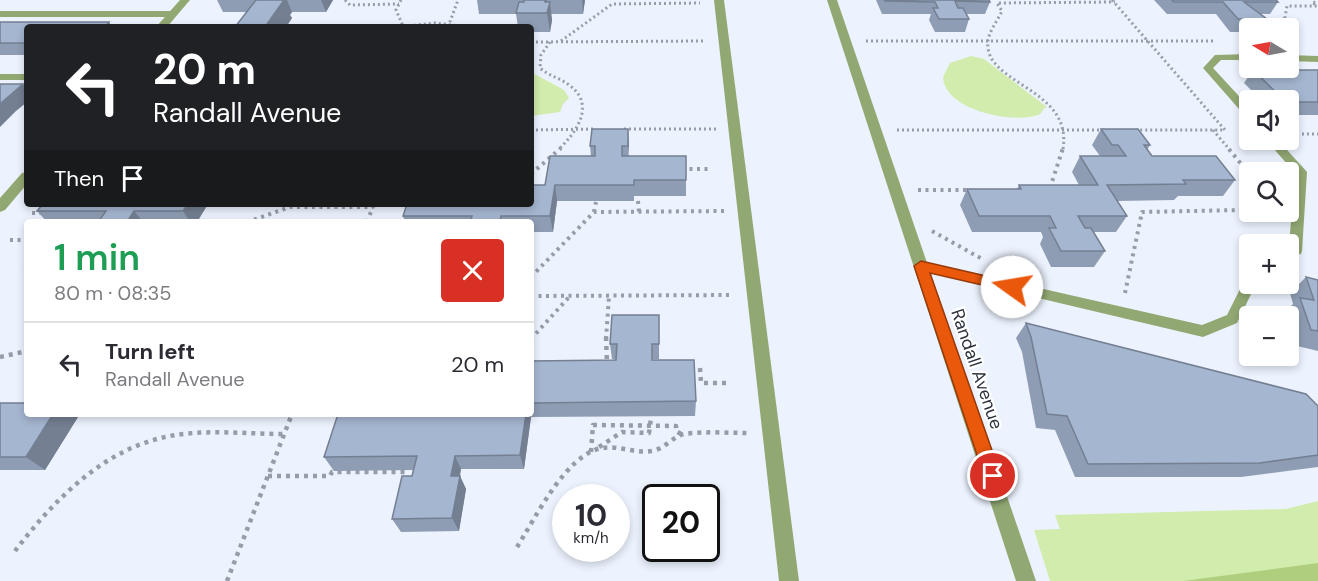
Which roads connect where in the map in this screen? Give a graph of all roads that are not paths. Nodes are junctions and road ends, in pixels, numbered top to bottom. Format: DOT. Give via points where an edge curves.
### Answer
graph roads {
  1 [pos="185,0"];
  2 [pos="832,0"];
  3 [pos="719,2"];
  4 [pos="0,14"];
  5 [pos="173,14"];
  6 [pos="164,24"];
  7 [pos="1239,57"];
  8 [pos="1299,58"];
  9 [pos="1318,59"];
  10 [pos="0,76"];
  11 [pos="24,77"];
  12 [pos="1239,103"];
  13 [pos="1281,150"];
  14 [pos="24,179"];
  15 [pos="0,207"];
  16 [pos="1297,234"];
  17 [pos="921,266"];
  18 [pos="1244,294"];
  19 [pos="789,581"];
  20 [pos="1026,581"];
  1 -- 5 [label="street"];
  2 -- 17 [label="street, Randall Avenue"];
  3 -- 19 [label="street"];
  4 -- 5 [label="lane"];
  5 -- 6 [label="street"];
  7 -- 12 [label="lane" via="1218,57 1208,68"];
  8 -- 9 [label="lane"];
  10 -- 11 [label="street"];
  13 -- 16 [label="lane" via="1301,172"];
  14 -- 15 [label="street"];
  17 -- 18 [label="lane" via="1203,331 1232,319"];
  17 -- 20 [label="street, Randall Avenue"];
}
